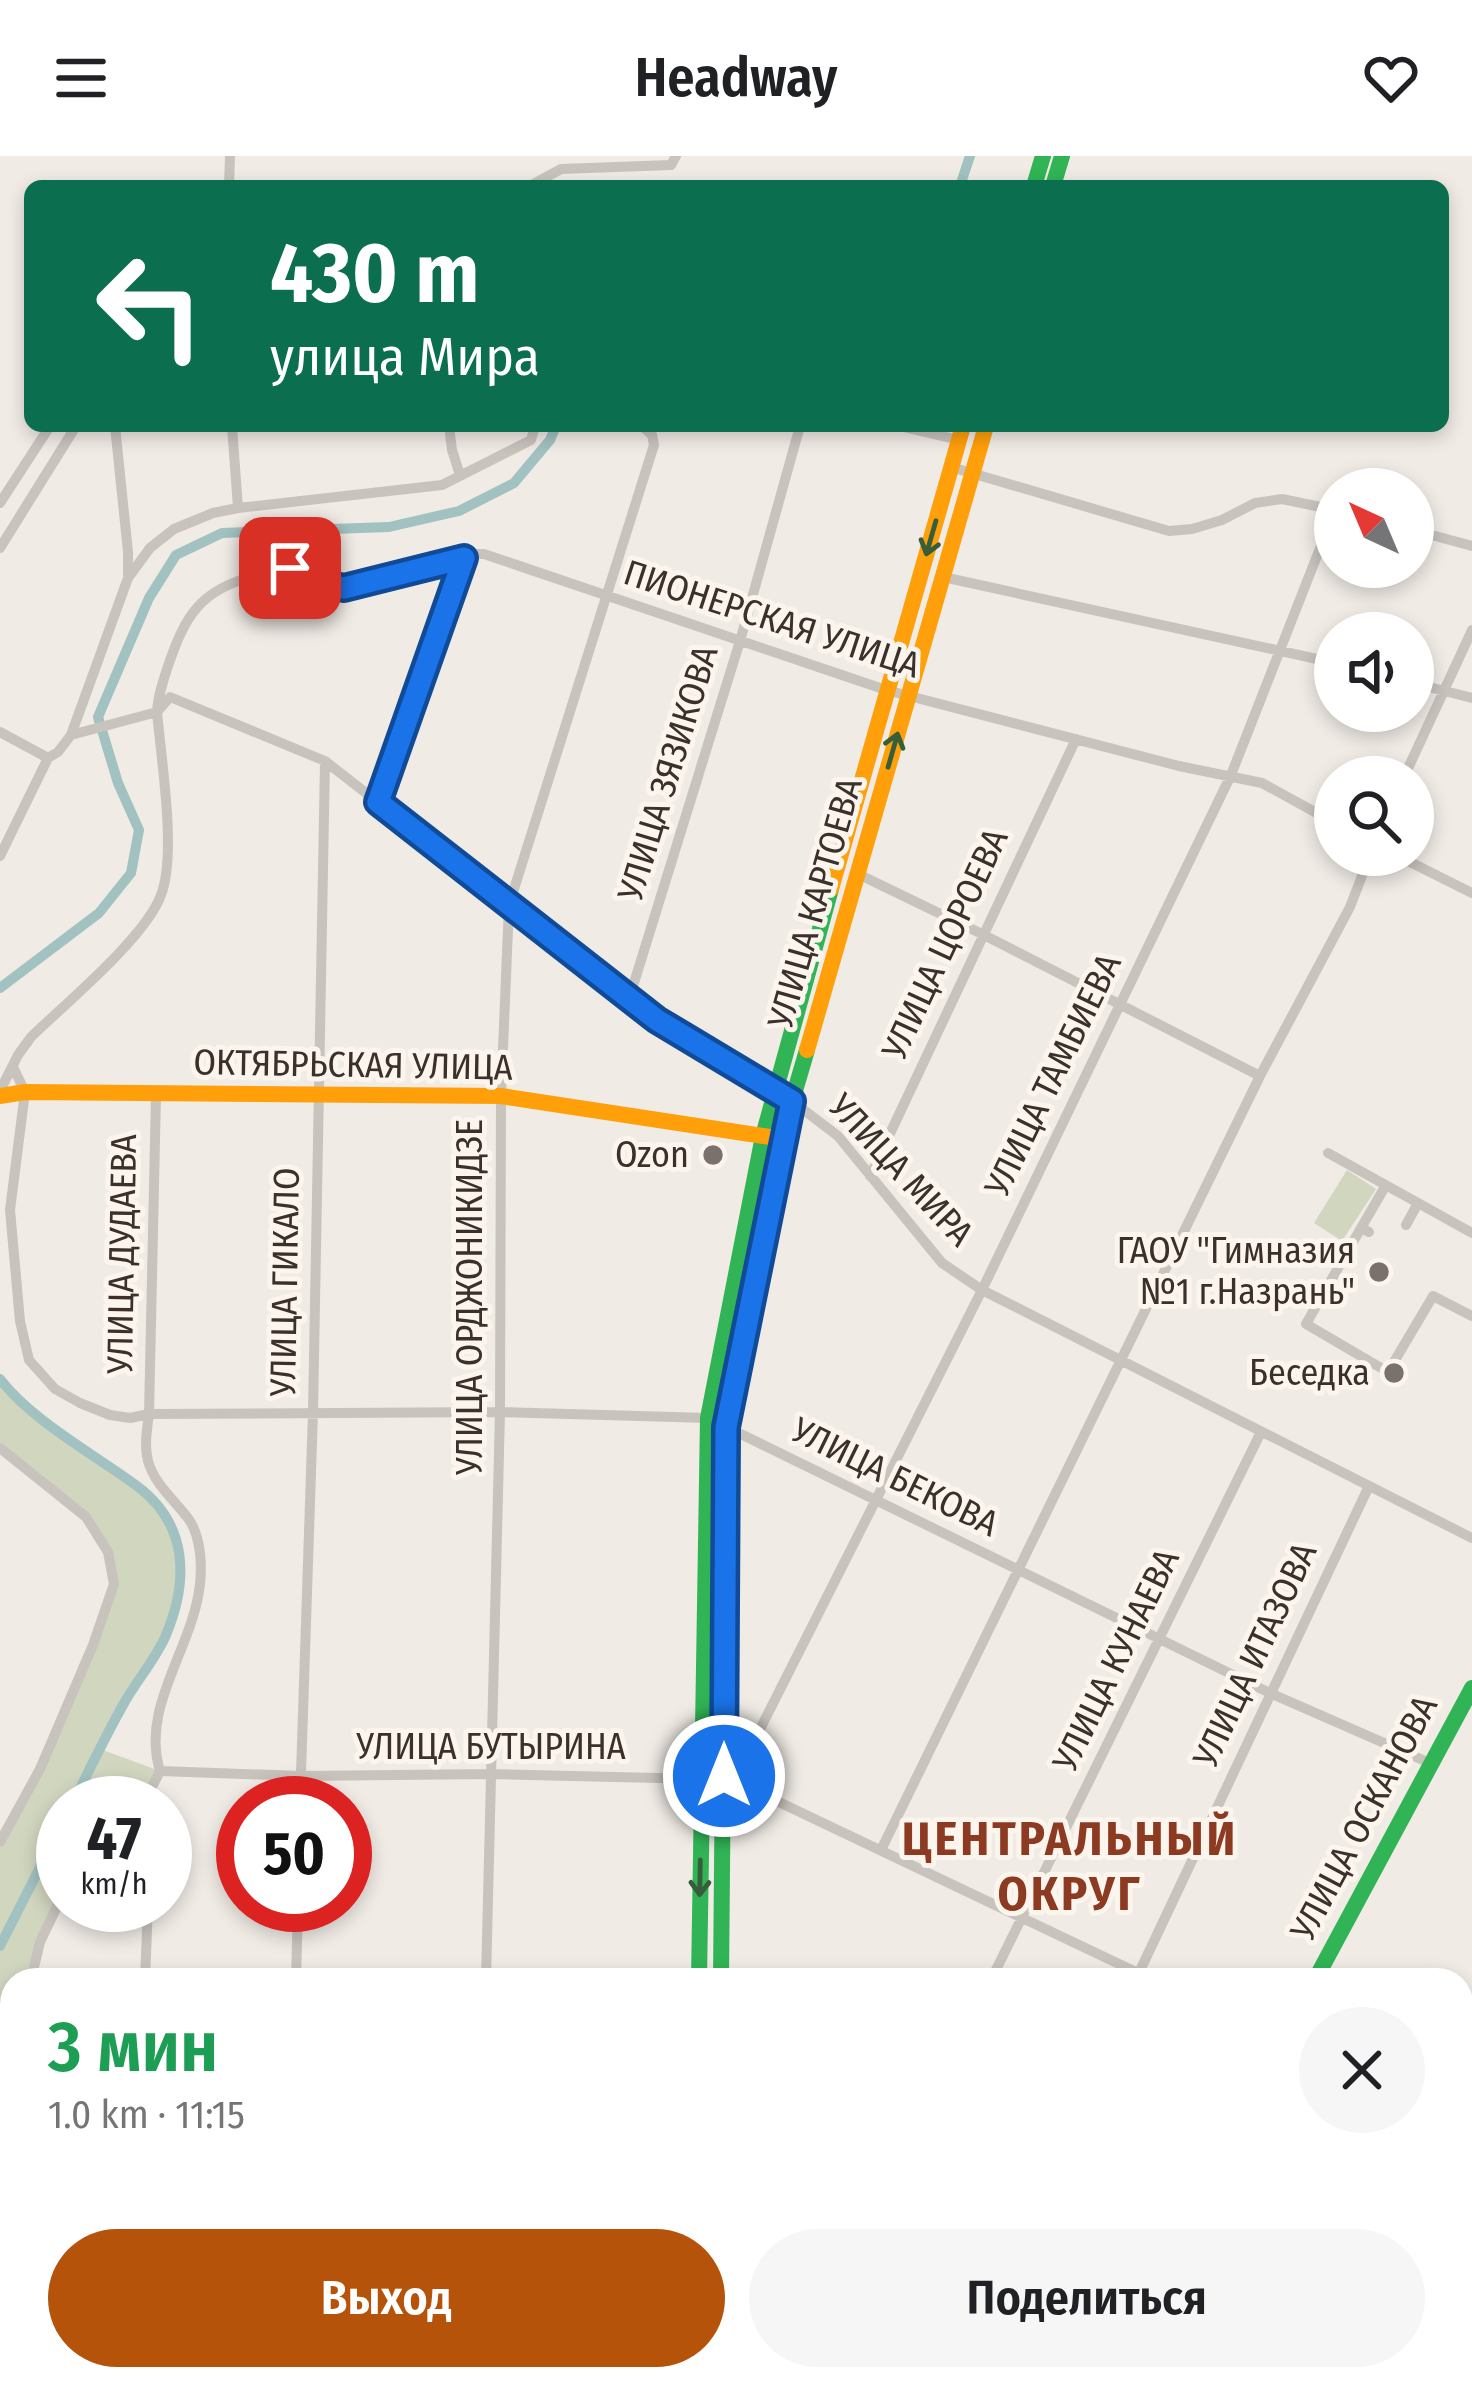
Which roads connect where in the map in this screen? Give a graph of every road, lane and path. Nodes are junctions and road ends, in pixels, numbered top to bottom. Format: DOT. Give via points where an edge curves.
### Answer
graph roads {
  1 [pos="676,156"];
  2 [pos="541,180"];
  3 [pos="46,432"];
  4 [pos="72,432"];
  5 [pos="116,432"];
  6 [pos="232,432"];
  7 [pos="450,432"];
  8 [pos="533,432"];
  9 [pos="649,432"];
  10 [pos="798,432"];
  11 [pos="984,432"];
  12 [pos="961,433"];
  13 [pos="951,467"];
  14 [pos="972,472"];
  15 [pos="460,475"];
  16 [pos="0,502"];
  17 [pos="1314,506"];
  18 [pos="238,508"];
  19 [pos="1434,536"];
  20 [pos="1472,546"];
  21 [pos="0,548"];
  22 [pos="464,558"];
  23 [pos="1314,563"];
  24 [pos="128,578"];
  25 [pos="943,578"];
  26 [pos="606,598"];
  27 [pos="1472,630"];
  28 [pos="740,641"];
  29 [pos="1280,649"];
  30 [pos="1314,658"];
  31 [pos="1434,688"];
  32 [pos="886,690"];
  33 [pos="1443,690"];
  34 [pos="908,695"];
  35 [pos="1472,698"];
  36 [pos="157,712"];
  37 [pos="0,731"];
  38 [pos="70,735"];
  39 [pos="1076,739"];
  40 [pos="1413,756"];
  41 [pos="48,758"];
  42 [pos="325,761"];
  43 [pos="1231,775"];
  44 [pos="378,802"];
  45 [pos="1314,811"];
  46 [pos="0,856"];
  47 [pos="858,874"];
  48 [pos="1434,874"];
  49 [pos="1362,876"];
  50 [pos="1472,893"];
  51 [pos="509,905"];
  52 [pos="982,934"];
  53 [pos="629,999"];
  54 [pos="1120,1006"];
  55 [pos="13,1067"];
  56 [pos="1260,1076"];
  57 [pos="775,1089"];
  58 [pos="25,1092"];
  59 [pos="0,1094"];
  60 [pos="156,1096"];
  61 [pos="319,1096"];
  62 [pos="501,1096"];
  63 [pos="792,1101"];
  64 [pos="763,1136"];
  65 [pos="784,1138"];
  66 [pos="1328,1153"];
  67 [pos="870,1176"];
  68 [pos="1386,1185"];
  69 [pos="1418,1203"];
  70 [pos="1406,1225"];
  71 [pos="1472,1233"];
  72 [pos="982,1290"];
  73 [pos="1472,1316"];
  74 [pos="1119,1360"];
  75 [pos="313,1412"];
  76 [pos="500,1412"];
  77 [pos="149,1414"];
  78 [pos="708,1418"];
  79 [pos="726,1427"];
  80 [pos="1261,1432"];
  81 [pos="0,1448"];
  82 [pos="1369,1486"];
  83 [pos="875,1502"];
  84 [pos="1472,1538"];
  85 [pos="1019,1571"];
  86 [pos="1160,1640"];
  87 [pos="1472,1688"];
  88 [pos="1270,1693"];
  89 [pos="1432,1764"];
  90 [pos="160,1771"];
  91 [pos="490,1774"];
  92 [pos="158,1776"];
  93 [pos="301,1776"];
  94 [pos="724,1776"];
  95 [pos="700,1779"];
  96 [pos="0,1843"];
  97 [pos="881,1850"];
  98 [pos="1021,1918"];
  99 [pos="45,1932"];
  100 [pos="147,1932"];
  101 [pos="297,1932"];
  102 [pos="35,1968"];
  103 [pos="145,1968"];
  104 [pos="296,1968"];
  105 [pos="486,1968"];
  106 [pos="699,1968"];
  107 [pos="721,1968"];
  108 [pos="997,1968"];
  109 [pos="1121,1968"];
  110 [pos="1141,1968"];
  111 [pos="1321,1968"];
  1 -- 2 [label="street" via="670,165 561,169"];
  3 -- 16 [label="street"];
  4 -- 21 [label="street"];
  5 -- 24 [label="street"];
  6 -- 18 [label="street"];
  7 -- 15 [label="street"];
  8 -- 15 [label="street"];
  9 -- 26 [label="street, УЛИЦА ОРДЖОНИКИДЗЕ" via="654,445"];
  10 -- 28 [label="street, УЛИЦА ЗЯЗИКОВА"];
  11 -- 14 [label="main road, УЛИЦА КАРТОЕВА"];
  12 -- 13 [label="main road, УЛИЦА КАРТОЕВА"];
  13 -- 14 [label="street"];
  13 -- 32 [label="main road, УЛИЦА КАРТОЕВА, one-way"];
  14 -- 17 [label="street" via="1169,531 1192,530 1256,503"];
  14 -- 25 [label="main road, УЛИЦА КАРТОЕВА"];
  15 -- 18 [label="street" via="442,485"];
  18 -- 24 [label="street" via="174,529"];
  19 -- 20 [label="street"];
  22 -- 26 [label="street, ПИОНЕРСКАЯ УЛИЦА" via="484,554"];
  22 -- 36 [label="street, ПИОНЕРСКАЯ УЛИЦА" via="344,588 302,569 212,592 179,633"];
  22 -- 44 [label="street"];
  23 -- 29 [label="street, УЛИЦА ТАМБИЕВА"];
  24 -- 38 [label="street"];
  25 -- 29 [label="street"];
  25 -- 34 [label="main road, УЛИЦА КАРТОЕВА"];
  26 -- 28 [label="street, ПИОНЕРСКАЯ УЛИЦА"];
  26 -- 51 [label="street, УЛИЦА ОРДЖОНИКИДЗЕ"];
  27 -- 33 [label="street"];
  28 -- 32 [label="street, ПИОНЕРСКАЯ УЛИЦА"];
  28 -- 53 [label="street, УЛИЦА ЗЯЗИКОВА"];
  29 -- 30 [label="street"];
  29 -- 43 [label="street, УЛИЦА ТАМБИЕВА"];
  31 -- 33 [label="street"];
  32 -- 34 [label="street, ПИОНЕРСКАЯ УЛИЦА"];
  32 -- 57 [label="main road, УЛИЦА КАРТОЕВА"];
  33 -- 35 [label="street"];
  33 -- 40 [label="street"];
  34 -- 39 [label="street, ПИОНЕРСКАЯ УЛИЦА"];
  47 -- 34 [label="main road, УЛИЦА КАРТОЕВА, one-way"];
  36 -- 38 [label="street, УЛИЦА МИРА"];
  36 -- 42 [label="street, УЛИЦА МИРА" via="170,698"];
  36 -- 55 [label="street" via="168,850 161,896 137,934 31,1037"];
  37 -- 41 [label="street"];
  38 -- 41 [label="street"];
  39 -- 43 [label="street, ПИОНЕРСКАЯ УЛИЦА"];
  39 -- 52 [label="street, УЛИЦА ЦОРОЕВА"];
  41 -- 46 [label="street"];
  42 -- 44 [label="street, УЛИЦА МИРА"];
  42 -- 61 [label="street, УЛИЦА ГИКАЛО"];
  43 -- 45 [label="street, ПИОНЕРСКАЯ УЛИЦА"];
  43 -- 54 [label="street, УЛИЦА ТАМБИЕВА"];
  44 -- 51 [label="street, УЛИЦА МИРА"];
  47 -- 52 [label="street"];
  47 -- 63 [label="main road, УЛИЦА КАРТОЕВА"];
  48 -- 50 [label="street"];
  49 -- 56 [label="street"];
  51 -- 53 [label="street, УЛИЦА МИРА"];
  51 -- 62 [label="street, УЛИЦА ОРДЖОНИКИДЗЕ"];
  52 -- 54 [label="street"];
  52 -- 67 [label="street, УЛИЦА ЦОРОЕВА"];
  53 -- 57 [label="street, УЛИЦА МИРА"];
  54 -- 56 [label="street"];
  54 -- 72 [label="street, УЛИЦА ТАМБИЕВА"];
  55 -- 58 [label="street"];
  55 -- 59 [label="street"];
  56 -- 74 [label="street"];
  57 -- 63 [label="street, УЛИЦА МИРА"];
  57 -- 64 [label="main road, УЛИЦА КАРТОЕВА"];
  58 -- 59 [label="main road, ОКТЯБРЬСКАЯ УЛИЦА"];
  58 -- 60 [label="main road, ОКТЯБРЬСКАЯ УЛИЦА"];
  58 -- 77 [label="street, УЛИЦА БЕКОВА" via="10,1210 29,1360 80,1403 110,1415"];
  60 -- 61 [label="main road, ОКТЯБРЬСКАЯ УЛИЦА"];
  60 -- 77 [label="street, УЛИЦА ДУДАЕВА"];
  61 -- 62 [label="main road, ОКТЯБРЬСКАЯ УЛИЦА"];
  61 -- 75 [label="street, УЛИЦА ГИКАЛО"];
  62 -- 64 [label="main road, ОКТЯБРЬСКАЯ УЛИЦА"];
  62 -- 76 [label="street, УЛИЦА ОРДЖОНИКИДЗЕ"];
  63 -- 65 [label="main road, УЛИЦА КАРТОЕВА"];
  63 -- 67 [label="street, УЛИЦА МИРА" via="838,1136"];
  64 -- 65 [label="main road, ОКТЯБРЬСКАЯ УЛИЦА"];
  64 -- 78 [label="main road, УЛИЦА КАРТОЕВА"];
  65 -- 79 [label="main road, УЛИЦА КАРТОЕВА"];
  66 -- 68 [label="street"];
  67 -- 72 [label="street, УЛИЦА МИРА" via="942,1263"];
  68 -- 69 [label="street"];
  68 -- 73 [label="street" via="1306,1324 1388,1372 1433,1296"];
  69 -- 70 [label="street"];
  69 -- 71 [label="street"];
  72 -- 74 [label="street, УЛИЦА МИРА"];
  72 -- 83 [label="street, УЛИЦА ТАМБИЕВА"];
  74 -- 80 [label="street, УЛИЦА МИРА"];
  74 -- 85 [label="street"];
  75 -- 76 [label="street, УЛИЦА БЕКОВА"];
  75 -- 77 [label="street, УЛИЦА БЕКОВА"];
  75 -- 93 [label="street, УЛИЦА ГИКАЛО"];
  76 -- 78 [label="street, УЛИЦА БЕКОВА"];
  76 -- 91 [label="street, УЛИЦА ОРДЖОНИКИДЗЕ"];
  77 -- 90 [label="street, УЛИЦА ДУДАЕВА" via="148,1462 199,1545 191,1624 156,1722"];
  78 -- 79 [label="street, УЛИЦА БЕКОВА"];
  78 -- 95 [label="main road, УЛИЦА КАРТОЕВА"];
  79 -- 83 [label="street, УЛИЦА БЕКОВА"];
  79 -- 94 [label="main road, УЛИЦА КАРТОЕВА"];
  80 -- 82 [label="street, УЛИЦА МИРА"];
  80 -- 86 [label="street, УЛИЦА КУНАЕВА"];
  81 -- 96 [label="street" via="86,1517 114,1584 40,1769"];
  82 -- 84 [label="street, УЛИЦА МИРА"];
  82 -- 88 [label="street, УЛИЦА ИТАЗОВА"];
  83 -- 85 [label="street, УЛИЦА БЕКОВА"];
  83 -- 94 [label="street, УЛИЦА ТАМБИЕВА" via="750,1750"];
  85 -- 86 [label="street, УЛИЦА БЕКОВА"];
  85 -- 97 [label="street"];
  86 -- 88 [label="street, УЛИЦА БЕКОВА"];
  86 -- 98 [label="street, УЛИЦА КУНАЕВА"];
  87 -- 89 [label="main road, УЛИЦА ОСКАНОВА"];
  88 -- 89 [label="street, УЛИЦА БЕКОВА"];
  88 -- 110 [label="street, УЛИЦА ИТАЗОВА"];
  89 -- 111 [label="main road, УЛИЦА ОСКАНОВА"];
  90 -- 92 [label="street"];
  90 -- 93 [label="street, УЛИЦА БУТЫРИНА"];
  91 -- 93 [label="street, УЛИЦА БУТЫРИНА"];
  91 -- 95 [label="street, УЛИЦА БУТЫРИНА"];
  91 -- 105 [label="street, УЛИЦА ОРДЖОНИКИДЗЕ"];
  94 -- 95 [label="street, УЛИЦА БУТЫРИНА"];
  94 -- 97 [label="street"];
  94 -- 107 [label="main road, УЛИЦА КАРТОЕВА"];
  95 -- 106 [label="main road, УЛИЦА КАРТОЕВА, one-way"];
  97 -- 98 [label="street"];
  98 -- 108 [label="street, УЛИЦА КУНАЕВА"];
  98 -- 109 [label="street"];
  99 -- 102 [label="street"];
  100 -- 103 [label="street"];
  101 -- 104 [label="street"];
}
